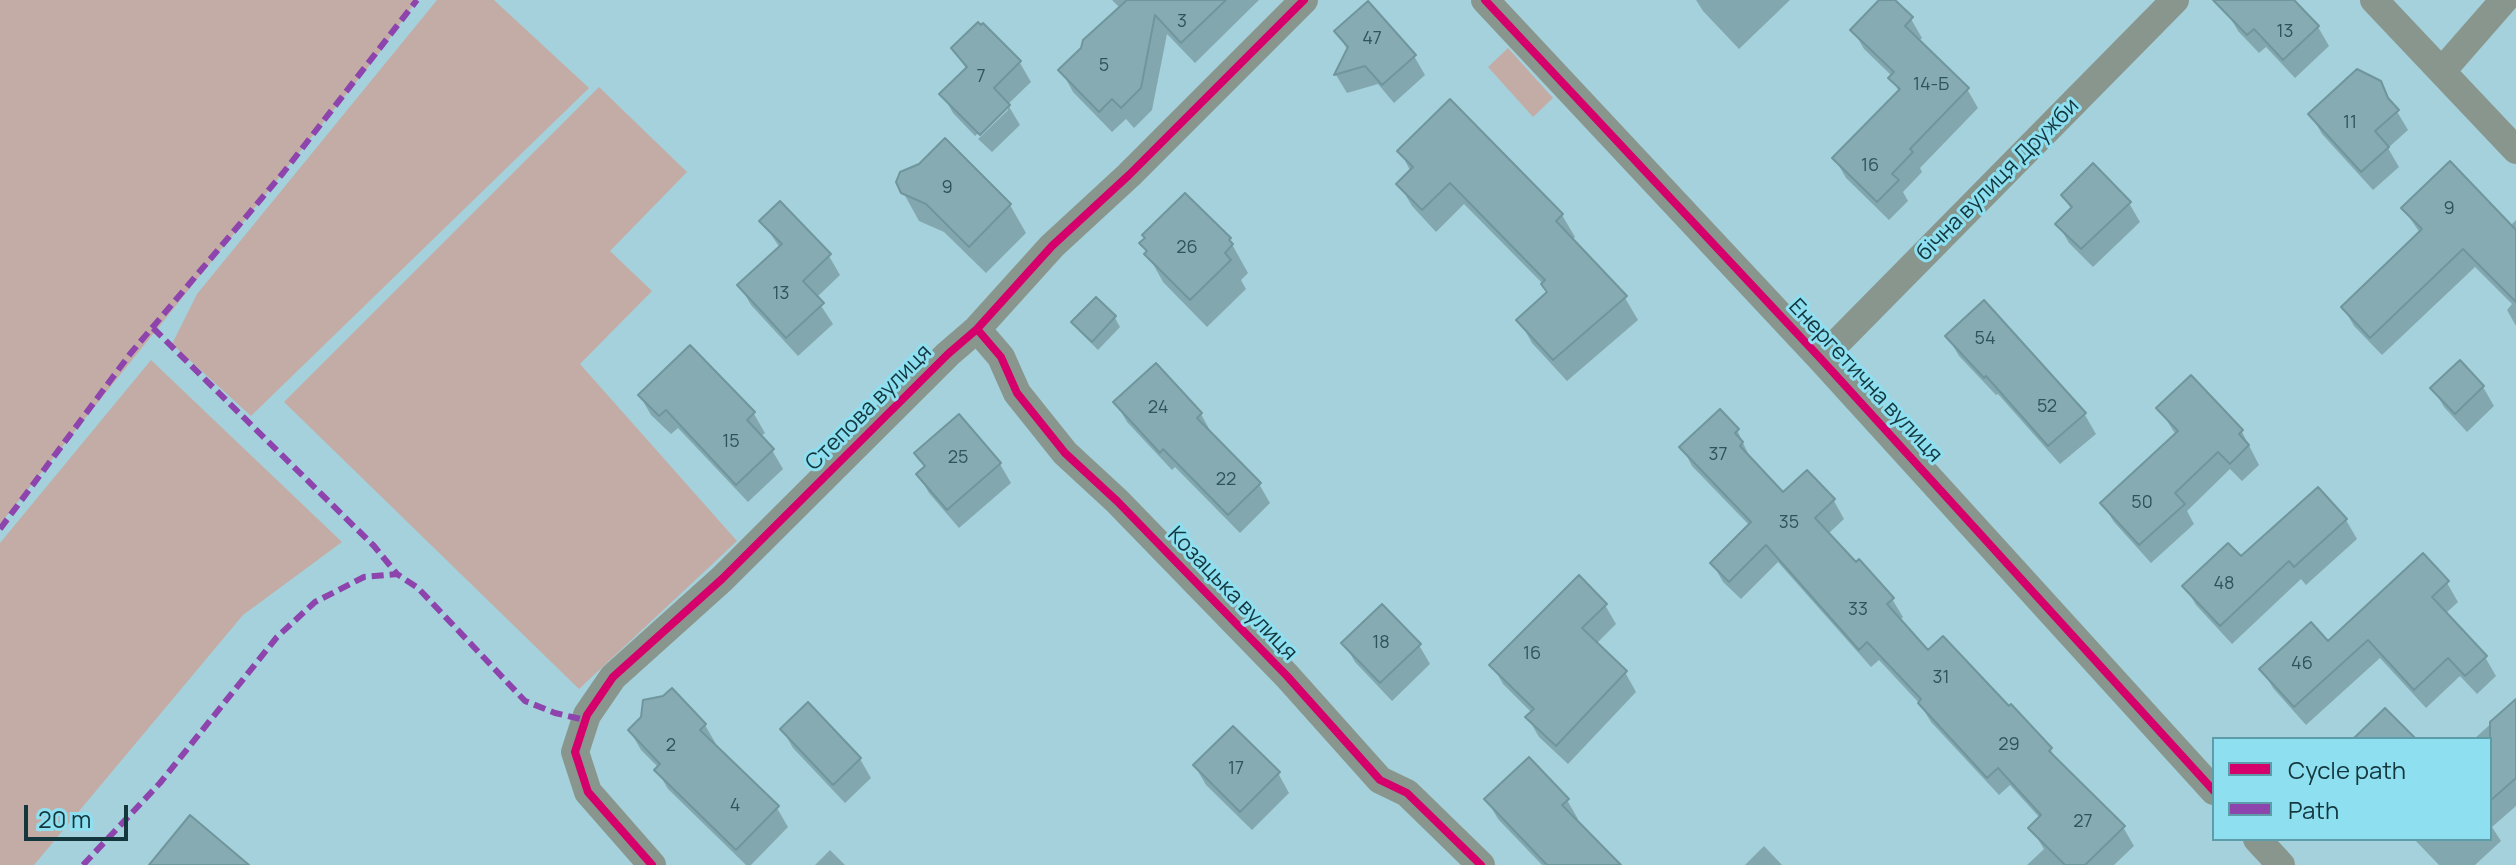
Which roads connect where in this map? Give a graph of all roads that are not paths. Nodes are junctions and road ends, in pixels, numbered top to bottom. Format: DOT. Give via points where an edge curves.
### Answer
graph roads {
  1 [pos="1304,0"];
  2 [pos="1485,0"];
  3 [pos="2175,0"];
  4 [pos="2374,0"];
  5 [pos="2504,0"];
  6 [pos="2442,71"];
  7 [pos="2516,150"];
  8 [pos="977,329"];
  9 [pos="1821,359"];
  10 [pos="2212,789"];
  11 [pos="2259,841"];
  12 [pos="652,865"];
  13 [pos="1481,865"];
  14 [pos="2281,865"];
  1 -- 8 [label="street, Степова вулиця" via="1052,246"];
  2 -- 9 [label="street, Енергетична вулиця"];
  3 -- 9 [label="street, бічна вулиця Дружби"];
  4 -- 6 [label="street"];
  5 -- 6 [label="street"];
  6 -- 7 [label="street"];
  8 -- 12 [label="street, Степова вулиця" via="722,579 613,677 587,715 575,752 588,792"];
  8 -- 13 [label="street, Козацька вулиця" via="1001,357 1017,393 1065,453 1287,676 1380,780 1407,793"];
  9 -- 10 [label="street, Енергетична вулиця"];
  11 -- 14 [label="street"];
}
